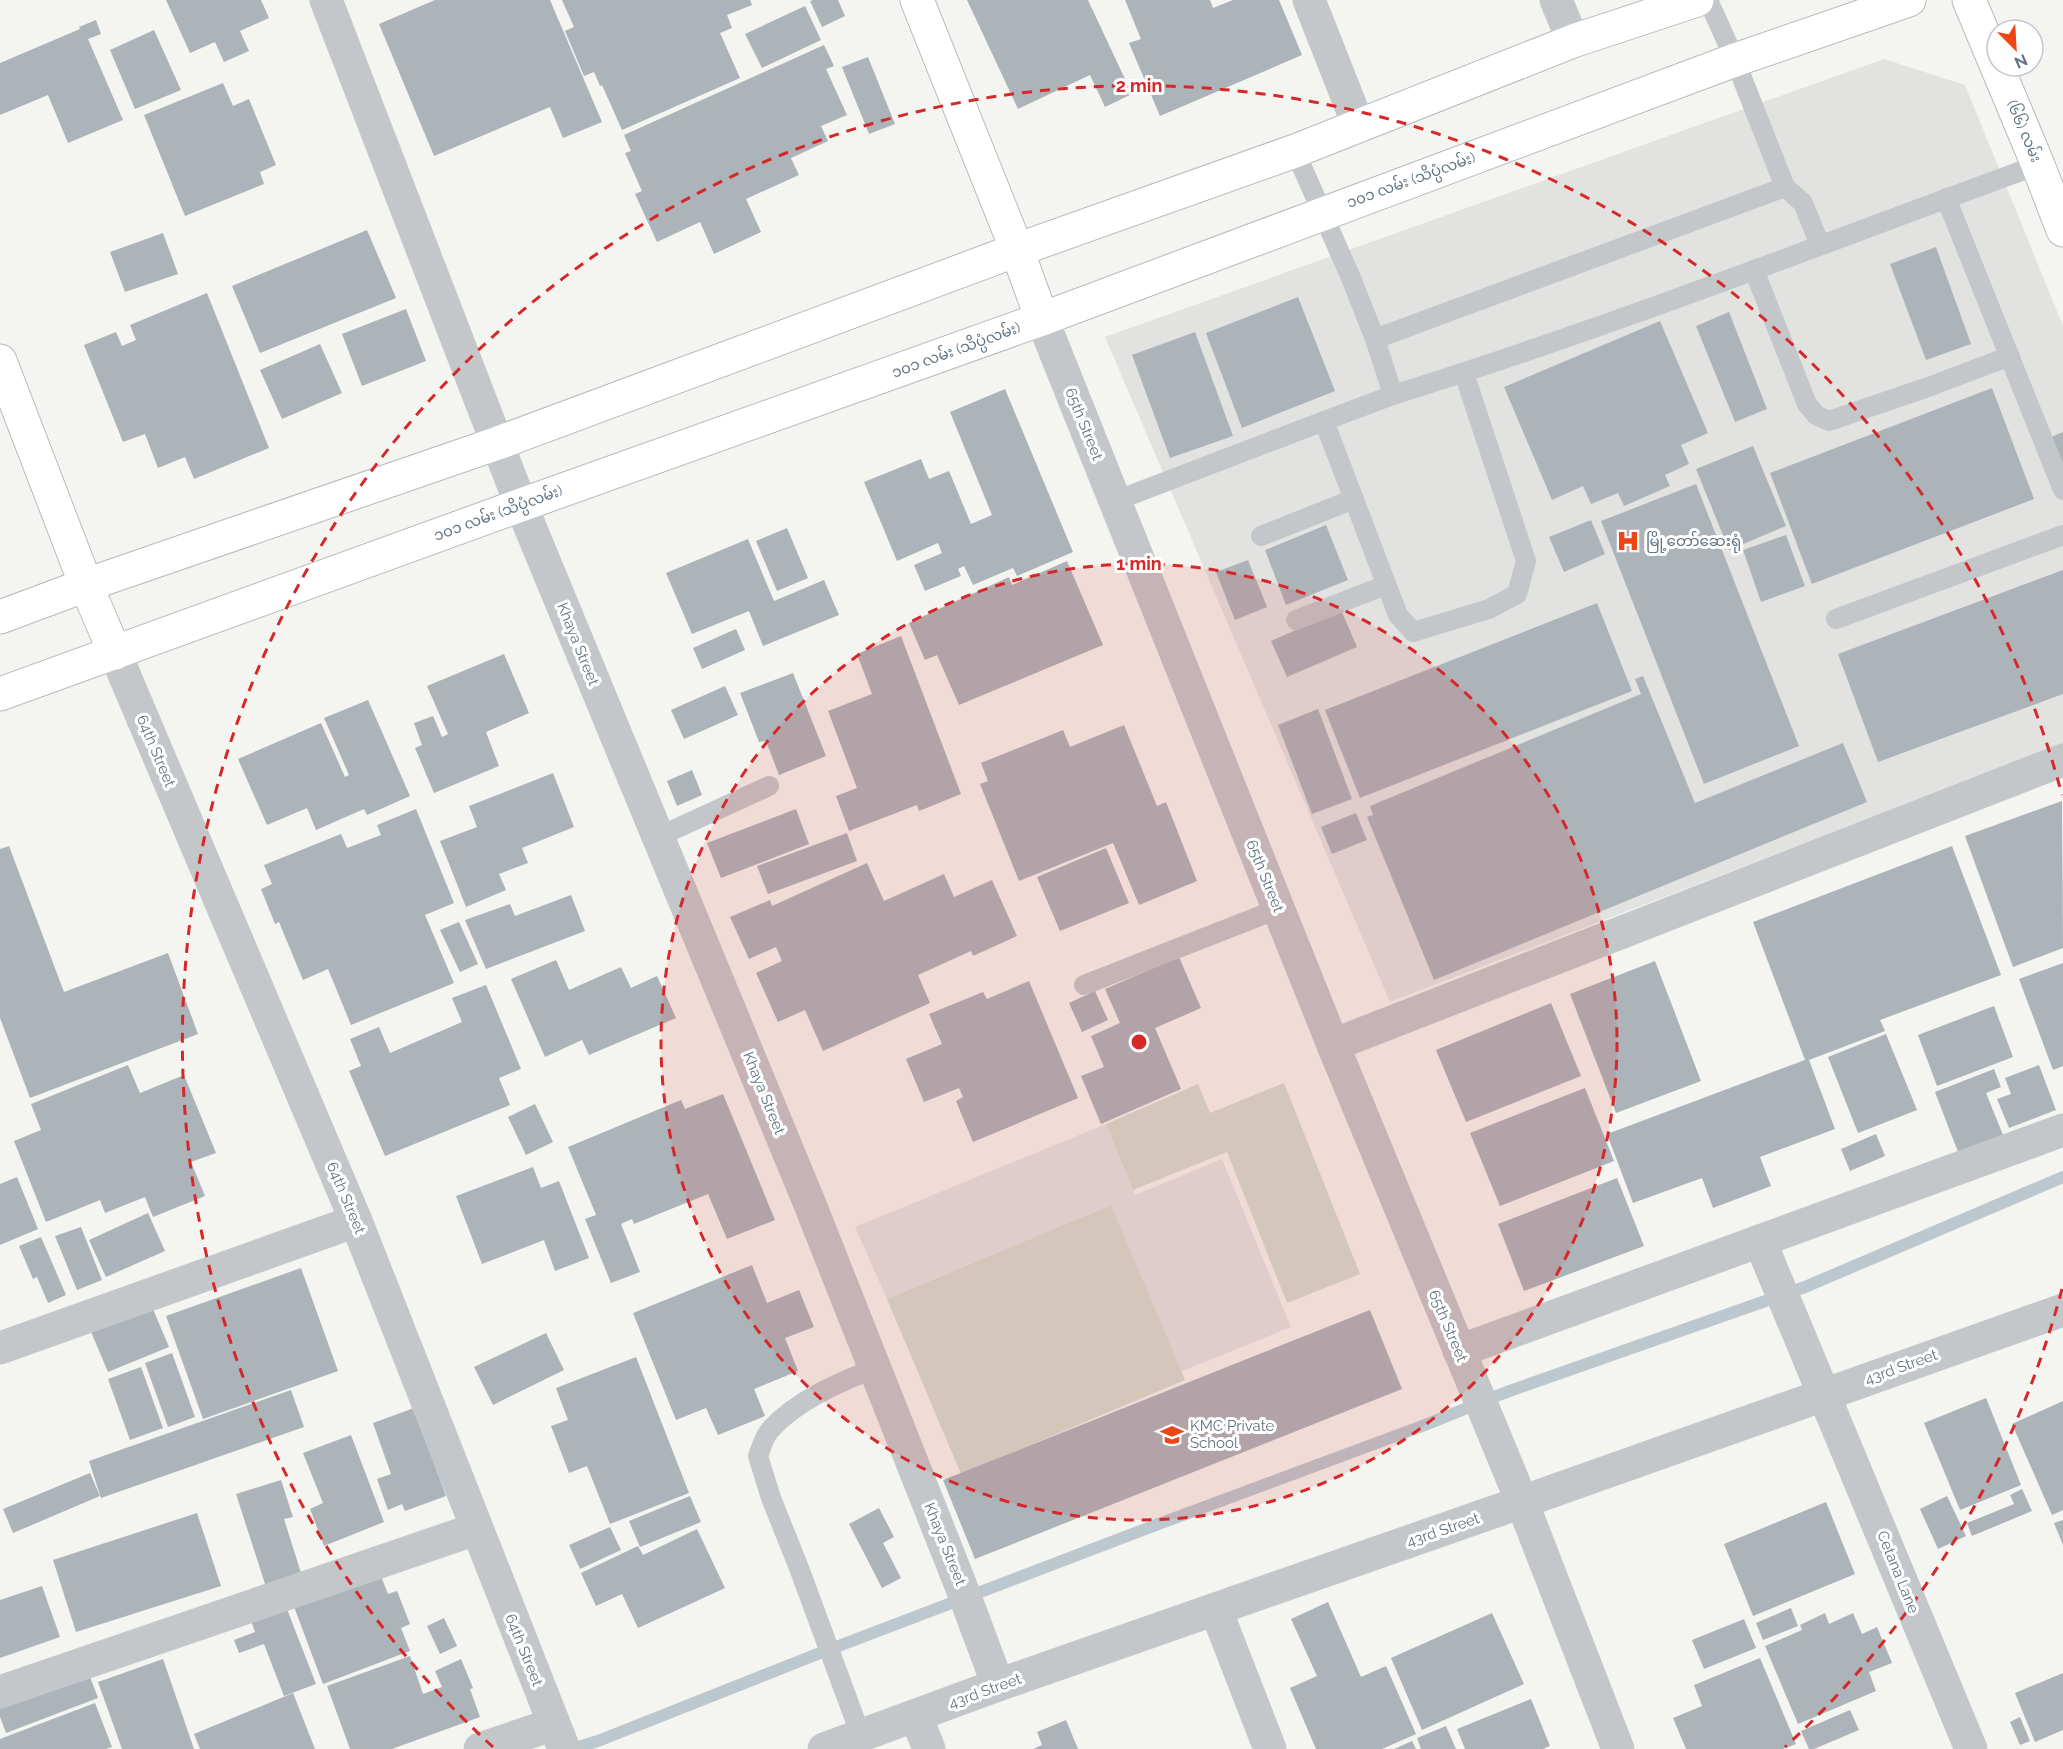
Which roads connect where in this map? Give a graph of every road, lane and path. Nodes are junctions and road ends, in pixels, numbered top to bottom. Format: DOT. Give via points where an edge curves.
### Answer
graph roads {
  1 [pos="326,0"];
  2 [pos="917,0"];
  3 [pos="1309,0"];
  4 [pos="1556,0"];
  5 [pos="1697,0"];
  6 [pos="1708,0"];
  7 [pos="1910,0"];
  8 [pos="1969,0"];
  9 [pos="1658,7"];
  10 [pos="1573,41"];
  11 [pos="1735,60"];
  12 [pos="1359,127"];
  13 [pos="1295,151"];
  14 [pos="2038,165"];
  15 [pos="1785,187"];
  16 [pos="1946,198"];
  17 [pos="1322,213"];
  18 [pos="2063,230"];
  19 [pos="1820,245"];
  20 [pos="1017,250"];
  21 [pos="1754,270"];
  22 [pos="1042,319"];
  23 [pos="1375,339"];
  24 [pos="2010,356"];
  25 [pos="0,361"];
  26 [pos="1464,373"];
  27 [pos="1393,395"];
  28 [pos="1324,421"];
  29 [pos="498,443"];
  30 [pos="2063,490"];
  31 [pos="1354,499"];
  32 [pos="1115,501"];
  33 [pos="521,505"];
  34 [pos="2063,535"];
  35 [pos="1261,536"];
  36 [pos="86,585"];
  37 [pos="1386,585"];
  38 [pos="0,617"];
  39 [pos="1836,619"];
  40 [pos="1296,620"];
  41 [pos="115,653"];
  42 [pos="0,694"];
  43 [pos="2063,760"];
  44 [pos="769,786"];
  45 [pos="658,837"];
  46 [pos="1278,909"];
  47 [pos="1084,986"];
  48 [pos="1333,1045"];
  49 [pos="2063,1130"];
  50 [pos="356,1221"];
  51 [pos="1760,1241"];
  52 [pos="2063,1310"];
  53 [pos="0,1348"];
  54 [pos="1459,1351"];
  55 [pos="875,1368"];
  56 [pos="1824,1394"];
  57 [pos="1522,1502"];
  58 [pos="476,1529"];
  59 [pos="1216,1610"];
  60 [pos="998,1685"];
  61 [pos="0,1692"];
  62 [pos="916,1716"];
  63 [pos="861,1736"];
  64 [pos="559,1738"];
  65 [pos="480,1749"];
  66 [pos="824,1749"];
  67 [pos="929,1749"];
  68 [pos="1270,1749"];
  69 [pos="1618,1749"];
  70 [pos="1971,1749"];
  1 -- 29 [label="street, Khaya Street"];
  2 -- 20 [label="main road, 65th Street"];
  3 -- 12 [label="street"];
  4 -- 10 [label="street"];
  5 -- 9 [label="main road"];
  6 -- 11 [label="lane"];
  7 -- 11 [label="main road, ၁၀၁ လမ်း (သိပ္ပံလမ်း)"];
  8 -- 14 [label="main road, (၆၆) လမ်း"];
  9 -- 10 [label="main road"];
  10 -- 12 [label="main road"];
  11 -- 15 [label="lane"];
  11 -- 17 [label="main road, ၁၀၁ လမ်း (သိပ္ပံလမ်း)"];
  12 -- 13 [label="main road"];
  13 -- 17 [label="lane"];
  13 -- 20 [label="main road"];
  14 -- 16 [label="lane"];
  14 -- 18 [label="main road, (၆၆) လမ်း"];
  15 -- 19 [label="lane" via="1803,203"];
  15 -- 23 [label="lane"];
  16 -- 19 [label="lane"];
  16 -- 24 [label="lane"];
  17 -- 22 [label="main road, ၁၀၁ လမ်း (သိပ္ပံလမ်း)"];
  17 -- 23 [label="lane"];
  19 -- 21 [label="lane"];
  20 -- 22 [label="main road, 65th Street"];
  20 -- 29 [label="main road"];
  21 -- 24 [label="lane" via="1808,404 1816,415 1829,421"];
  21 -- 26 [label="lane"];
  22 -- 32 [label="street, 65th Street"];
  22 -- 33 [label="main road, ၁၀၁ လမ်း (သိပ္ပံလမ်း)"];
  23 -- 27 [label="lane"];
  24 -- 30 [label="lane"];
  25 -- 36 [label="main road"];
  26 -- 27 [label="lane"];
  26 -- 37 [label="lane" via="1526,561 1517,594 1489,609 1413,632 1398,615"];
  27 -- 28 [label="lane"];
  28 -- 31 [label="lane"];
  28 -- 32 [label="lane"];
  29 -- 33 [label="street, Khaya Street"];
  29 -- 36 [label="main road"];
  31 -- 35 [label="lane"];
  31 -- 37 [label="lane"];
  32 -- 46 [label="street, 65th Street"];
  33 -- 41 [label="main road, ၁၀၁ လမ်း (သိပ္ပံလမ်း)"];
  33 -- 45 [label="street, Khaya Street"];
  34 -- 39 [label="lane"];
  36 -- 38 [label="main road"];
  36 -- 41 [label="main road"];
  37 -- 40 [label="lane"];
  41 -- 42 [label="main road, ၁၀၁ လမ်း (သိပ္ပံလမ်း)"];
  41 -- 50 [label="street, 64th Street"];
  43 -- 48 [label="street"];
  44 -- 45 [label="lane"];
  45 -- 55 [label="street, Khaya Street"];
  46 -- 47 [label="lane"];
  46 -- 48 [label="street, 65th Street"];
  48 -- 54 [label="street, 65th Street"];
  49 -- 51 [label="street"];
  50 -- 53 [label="street"];
  50 -- 58 [label="street, 64th Street"];
  51 -- 54 [label="street"];
  51 -- 56 [label="street, Cetana Lane"];
  52 -- 56 [label="street, 43rd Street"];
  54 -- 57 [label="street, 65th Street"];
  55 -- 60 [label="street, Khaya Street"];
  55 -- 63 [label="lane" via="794,1409 768,1432 758,1456"];
  56 -- 57 [label="street, 43rd Street"];
  56 -- 70 [label="street, Cetana Lane"];
  57 -- 59 [label="street, 43rd Street"];
  57 -- 69 [label="street, 65th Street"];
  58 -- 61 [label="street"];
  58 -- 64 [label="street, 64th Street"];
  59 -- 60 [label="street, 43rd Street"];
  59 -- 68 [label="street"];
  60 -- 62 [label="street, 43rd Street"];
  62 -- 63 [label="street, 43rd Street"];
  62 -- 67 [label="street"];
  63 -- 66 [label="street, 43rd Street"];
  64 -- 65 [label="street"];
}
